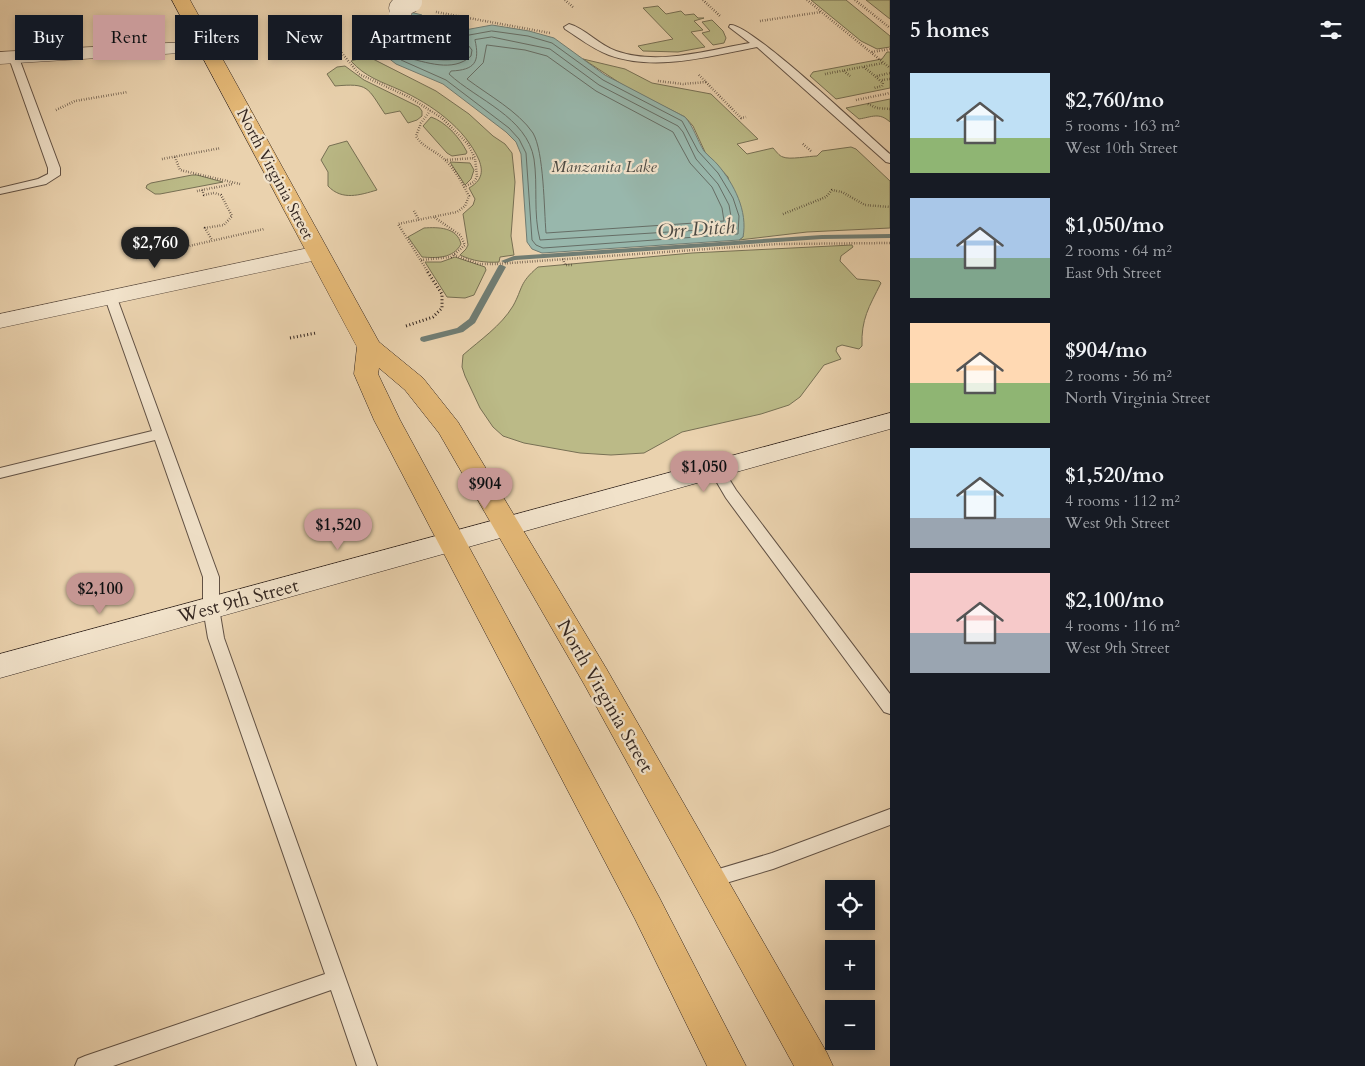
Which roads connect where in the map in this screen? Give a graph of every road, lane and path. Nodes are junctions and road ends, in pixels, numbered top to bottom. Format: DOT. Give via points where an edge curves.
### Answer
graph roads {
  1 [pos="181,0"];
  2 [pos="807,0"];
  3 [pos="855,0"];
  4 [pos="436,12"];
  5 [pos="821,12"];
  6 [pos="189,15"];
  7 [pos="758,21"];
  8 [pos="569,27"];
  9 [pos="734,27"];
  10 [pos="890,28"];
  11 [pos="558,36"];
  12 [pos="759,44"];
  13 [pos="175,49"];
  14 [pos="890,49"];
  15 [pos="872,52"];
  16 [pos="342,53"];
  17 [pos="7,58"];
  18 [pos="213,60"];
  19 [pos="884,63"];
  20 [pos="864,67"];
  21 [pos="890,68"];
  22 [pos="844,70"];
  23 [pos="696,71"];
  24 [pos="890,73"];
  25 [pos="818,75"];
  26 [pos="850,76"];
  27 [pos="876,76"];
  28 [pos="890,79"];
  29 [pos="882,80"];
  30 [pos="874,88"];
  31 [pos="128,92"];
  32 [pos="890,93"];
  33 [pos="868,104"];
  34 [pos="830,106"];
  35 [pos="889,110"];
  36 [pos="430,111"];
  37 [pos="51,113"];
  38 [pos="746,117"];
  39 [pos="803,144"];
  40 [pos="221,148"];
  41 [pos="812,152"];
  42 [pos="174,157"];
  43 [pos="475,158"];
  44 [pos="162,159"];
  45 [pos="444,160"];
  46 [pos="890,160"];
  47 [pos="236,183"];
  48 [pos="240,184"];
  49 [pos="464,187"];
  50 [pos="202,190"];
  51 [pos="0,191"];
  52 [pos="197,191"];
  53 [pos="890,207"];
  54 [pos="414,211"];
  55 [pos="783,214"];
  56 [pos="434,217"];
  57 [pos="419,220"];
  58 [pos="264,229"];
  59 [pos="212,240"];
  60 [pos="890,243"];
  61 [pos="318,253"];
  62 [pos="454,255"];
  63 [pos="136,258"];
  64 [pos="563,259"];
  65 [pos="420,260"];
  66 [pos="573,265"];
  67 [pos="111,298"];
  68 [pos="0,321"];
  69 [pos="406,326"];
  70 [pos="316,333"];
  71 [pos="290,338"];
  72 [pos="369,347"];
  73 [pos="890,421"];
  74 [pos="160,434"];
  75 [pos="716,468"];
  76 [pos="0,473"];
  77 [pos="507,526"];
  78 [pos="464,538"];
  79 [pos="211,608"];
  80 [pos="0,666"];
  81 [pos="890,707"];
  82 [pos="890,817"];
  83 [pos="709,880"];
  84 [pos="337,979"];
  85 [pos="85,1066"];
  86 [pos="367,1066"];
  87 [pos="727,1066"];
  88 [pos="814,1066"];
  1 -- 6 [label="main road, North Virginia Street"];
  2 -- 5 [label="path"];
  3 -- 10 [label="path"];
  4 -- 11 [label="path"];
  5 -- 7 [label="path"];
  5 -- 15 [label="path"];
  8 -- 12 [label="lane" via="614,54 631,57 681,57"];
  9 -- 12 [label="lane"];
  12 -- 34 [label="lane"];
  13 -- 17 [label="street"];
  14 -- 15 [label="path"];
  15 -- 19 [label="path"];
  16 -- 36 [label="path" via="359,74"];
  17 -- 51 [label="lane" via="54,168 54,175 42,182"];
  18 -- 61 [label="main road, North Virginia Street"];
  19 -- 20 [label="path"];
  19 -- 21 [label="path"];
  20 -- 22 [label="path"];
  20 -- 27 [label="path"];
  22 -- 25 [label="path"];
  22 -- 26 [label="path"];
  23 -- 38 [label="path" via="742,118"];
  24 -- 27 [label="path"];
  27 -- 29 [label="path"];
  28 -- 29 [label="path"];
  29 -- 30 [label="path" via="882,86"];
  31 -- 37 [label="path" via="75,101"];
  32 -- 34 [label="path"];
  33 -- 35 [label="path"];
  34 -- 46 [label="lane"];
  36 -- 43 [label="path" via="454,129 468,144"];
  36 -- 45 [label="path" via="418,124 416,139"];
  39 -- 41 [label="path"];
  40 -- 42 [label="path"];
  42 -- 44 [label="path"];
  42 -- 47 [label="path" via="180,170"];
  43 -- 45 [label="path"];
  43 -- 49 [label="path" via="477,176 474,182"];
  45 -- 49 [label="path"];
  47 -- 48 [label="path"];
  47 -- 50 [label="path"];
  49 -- 56 [label="path" via="469,196 464,208"];
  50 -- 52 [label="path"];
  50 -- 59 [label="path" via="204,195 221,195 232,216 224,225 205,228"];
  53 -- 55 [label="path" via="865,205 846,193 832,190 826,197"];
  54 -- 57 [label="path"];
  56 -- 57 [label="path"];
  56 -- 62 [label="path" via="463,239 464,245"];
  57 -- 65 [label="path" via="398,224"];
  58 -- 59 [label="path"];
  59 -- 63 [label="path"];
  60 -- 64 [label="path" via="778,244"];
  61 -- 67 [label="street"];
  61 -- 72 [label="main road, North Virginia Street"];
  62 -- 64 [label="path" via="487,265"];
  62 -- 65 [label="path" via="444,259"];
  64 -- 66 [label="path" via="565,265"];
  65 -- 69 [label="path" via="442,294 443,308 436,315"];
  67 -- 68 [label="street"];
  67 -- 74 [label="lane"];
  70 -- 71 [label="path"];
  72 -- 77 [label="main road, North Virginia Street" via="414,384 450,428"];
  72 -- 78 [label="main road" via="366,374 386,420"];
  73 -- 75 [label="street, West 9th Street"];
  74 -- 76 [label="lane"];
  74 -- 79 [label="lane" via="211,577"];
  75 -- 77 [label="street, West 9th Street"];
  75 -- 81 [label="lane"];
  77 -- 78 [label="street, West 9th Street"];
  77 -- 83 [label="main road, North Virginia Street"];
  78 -- 79 [label="street, West 9th Street"];
  78 -- 87 [label="main road"];
  79 -- 80 [label="street, West 9th Street"];
  79 -- 84 [label="lane" via="216,638"];
  82 -- 83 [label="lane" via="773,861"];
  83 -- 88 [label="main road, North Virginia Street"];
  84 -- 85 [label="lane"];
  84 -- 86 [label="lane"];
}
